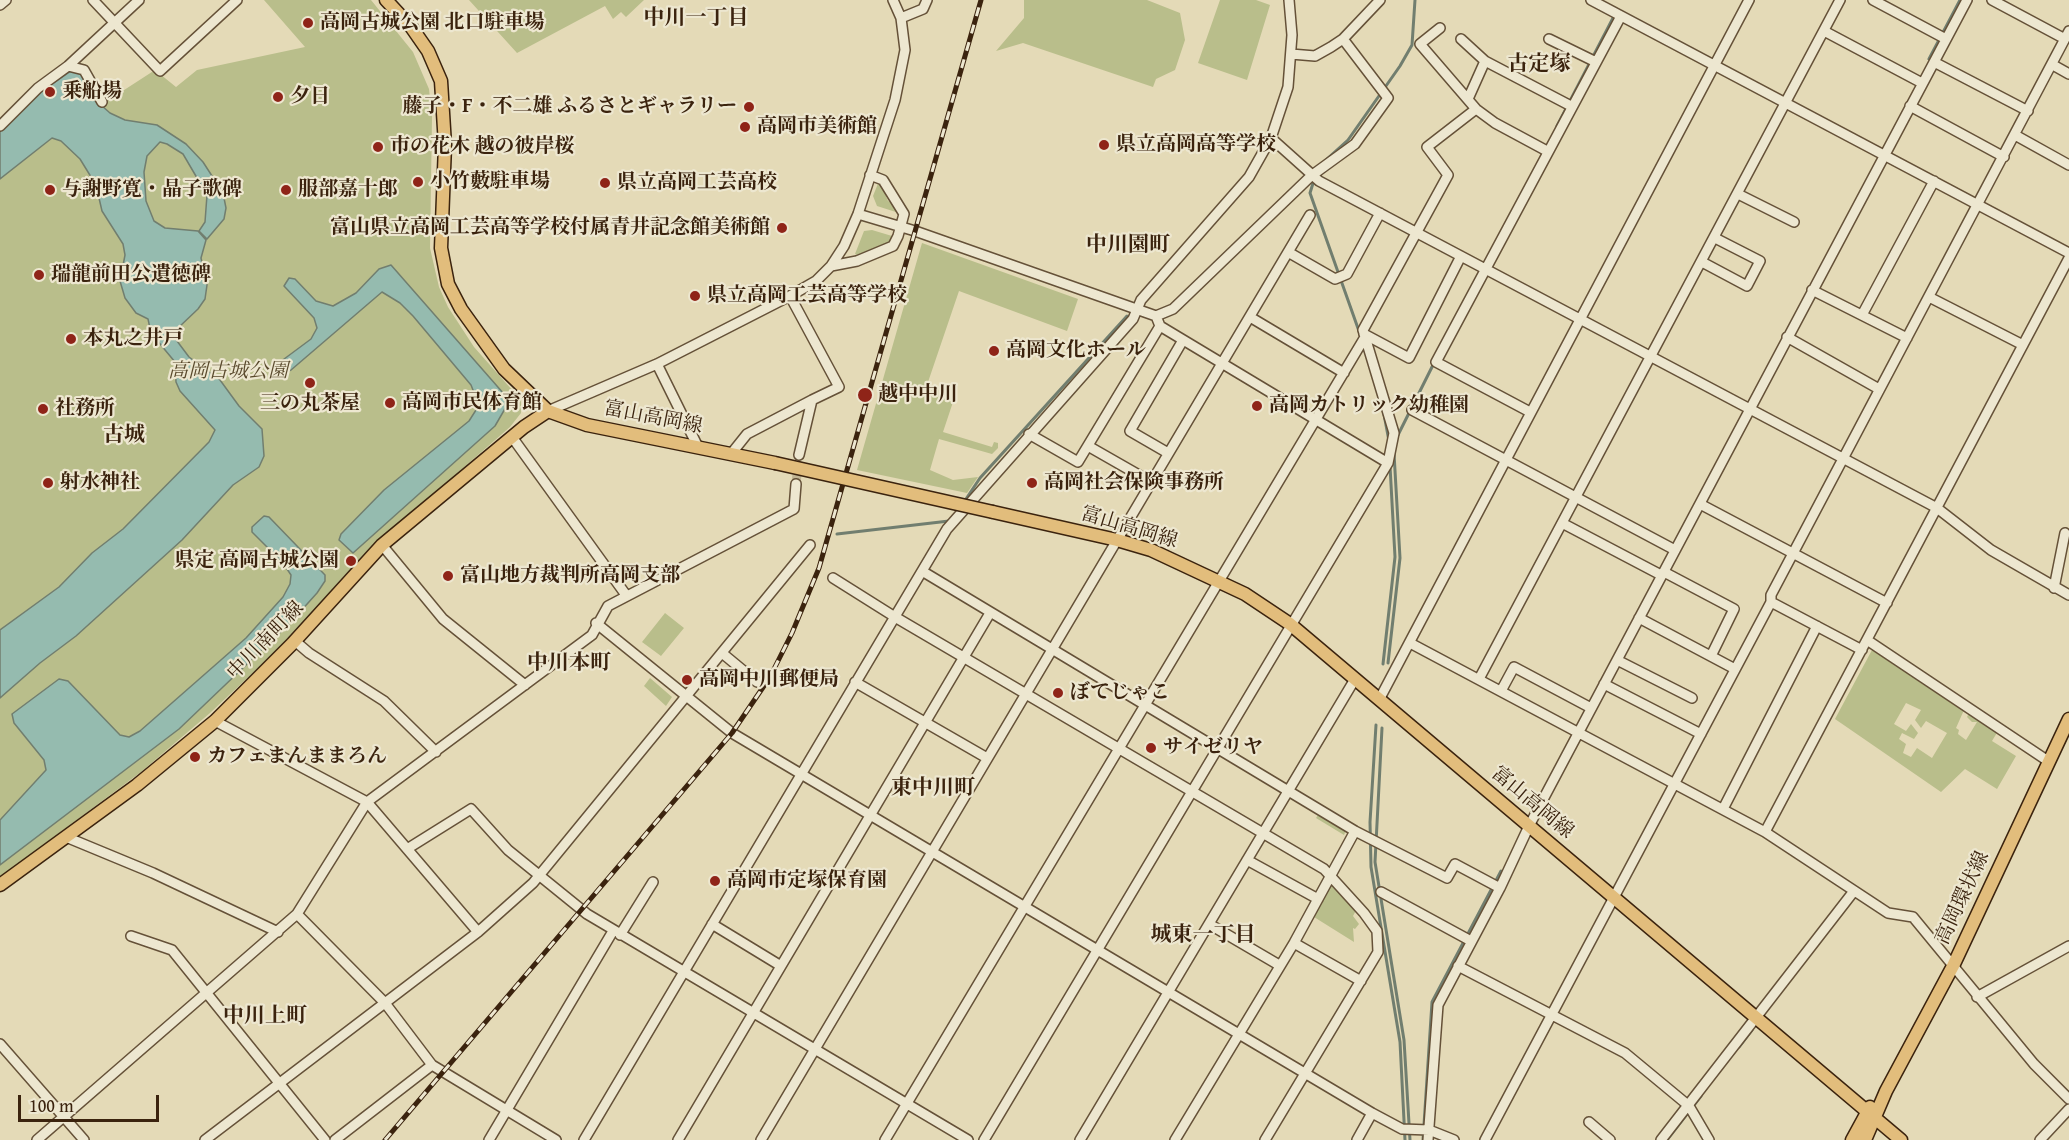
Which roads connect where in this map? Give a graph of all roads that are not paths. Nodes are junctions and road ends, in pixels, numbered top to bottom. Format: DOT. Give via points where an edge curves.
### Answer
graph roads {
  1 [pos="6,0"];
  2 [pos="93,0"];
  3 [pos="139,0"];
  4 [pos="237,0"];
  5 [pos="386,0"];
  6 [pos="893,0"];
  7 [pos="927,0"];
  8 [pos="1289,0"];
  9 [pos="1380,0"];
  10 [pos="1591,0"];
  11 [pos="1749,0"];
  12 [pos="1840,0"];
  13 [pos="1873,0"];
  14 [pos="1967,0"];
  15 [pos="1992,0"];
  16 [pos="0,6"];
  17 [pos="1621,16"];
  18 [pos="901,18"];
  19 [pos="114,23"];
  20 [pos="1440,28"];
  21 [pos="1824,31"];
  22 [pos="2067,35"];
  23 [pos="1943,37"];
  24 [pos="1343,39"];
  25 [pos="1461,39"];
  26 [pos="1549,39"];
  27 [pos="1291,54"];
  28 [pos="1485,61"];
  29 [pos="1596,62"];
  30 [pos="1934,62"];
  31 [pos="2053,65"];
  32 [pos="68,66"];
  33 [pos="1714,67"];
  34 [pos="2069,74"];
  35 [pos="1922,83"];
  36 [pos="1468,99"];
  37 [pos="102,102"];
  38 [pos="1786,102"];
  39 [pos="1571,106"];
  40 [pos="1910,106"];
  41 [pos="1476,109"];
  42 [pos="2028,111"];
  43 [pos="0,126"];
  44 [pos="2015,135"];
  45 [pos="1270,138"];
  46 [pos="1547,151"];
  47 [pos="1885,155"];
  48 [pos="2004,157"];
  49 [pos="2069,165"];
  50 [pos="870,175"];
  51 [pos="1316,175"];
  52 [pos="1934,181"];
  53 [pos="1738,194"];
  54 [pos="1978,204"];
  55 [pos="1380,213"];
  56 [pos="858,214"];
  57 [pos="1310,215"];
  58 [pos="1794,222"];
  59 [pos="901,227"];
  60 [pos="1415,232"];
  61 [pos="1715,238"];
  62 [pos="1288,252"];
  63 [pos="2069,253"];
  64 [pos="1461,256"];
  65 [pos="2069,258"];
  66 [pos="1702,262"];
  67 [pos="831,266"];
  68 [pos="1485,269"];
  69 [pos="1812,290"];
  70 [pos="790,296"];
  71 [pos="1929,297"];
  72 [pos="1139,309"];
  73 [pos="1156,315"];
  74 [pos="1862,315"];
  75 [pos="1250,317"];
  76 [pos="1580,318"];
  77 [pos="1160,326"];
  78 [pos="1365,335"];
  79 [pos="1787,337"];
  80 [pos="1907,338"];
  81 [pos="1183,340"];
  82 [pos="2023,345"];
  83 [pos="1652,357"];
  84 [pos="657,364"];
  85 [pos="1221,364"];
  86 [pos="1344,373"];
  87 [pos="1879,389"];
  88 [pos="812,400"];
  89 [pos="1750,408"];
  90 [pos="1412,410"];
  91 [pos="548,411"];
  92 [pos="1530,412"];
  93 [pos="1316,420"];
  94 [pos="1029,434"];
  95 [pos="512,437"];
  96 [pos="1088,446"];
  97 [pos="698,447"];
  98 [pos="1168,453"];
  99 [pos="731,454"];
  100 [pos="799,455"];
  101 [pos="1844,456"];
  102 [pos="1504,461"];
  103 [pos="1388,463"];
  104 [pos="1151,482"];
  105 [pos="796,484"];
  106 [pos="1576,497"];
  107 [pos="1700,504"];
  108 [pos="1938,508"];
  109 [pos="1563,523"];
  110 [pos="2065,533"];
  111 [pos="1117,540"];
  112 [pos="382,545"];
  113 [pos="810,545"];
  114 [pos="1675,550"];
  115 [pos="1793,554"];
  116 [pos="922,571"];
  117 [pos="1663,574"];
  118 [pos="833,578"];
  119 [pos="1218,582"];
  120 [pos="2054,588"];
  121 [pos="626,595"];
  122 [pos="2069,595"];
  123 [pos="1771,602"];
  124 [pos="1887,603"];
  125 [pos="990,613"];
  126 [pos="895,617"];
  127 [pos="1639,618"];
  128 [pos="597,623"];
  129 [pos="1290,624"];
  130 [pos="1817,626"];
  131 [pos="1867,640"];
  132 [pos="295,641"];
  133 [pos="1410,643"];
  134 [pos="1053,650"];
  135 [pos="1862,650"];
  136 [pos="722,653"];
  137 [pos="963,656"];
  138 [pos="1711,656"];
  139 [pos="1617,660"];
  140 [pos="1736,669"];
  141 [pos="1355,679"];
  142 [pos="1479,679"];
  143 [pos="757,682"];
  144 [pos="855,682"];
  145 [pos="1604,684"];
  146 [pos="525,685"];
  147 [pos="1501,691"];
  148 [pos="1027,694"];
  149 [pos="686,695"];
  150 [pos="1692,698"];
  151 [pos="1379,700"];
  152 [pos="1144,704"];
  153 [pos="1591,708"];
  154 [pos="2069,719"];
  155 [pos="215,721"];
  156 [pos="924,723"];
  157 [pos="1578,733"];
  158 [pos="1701,734"];
  159 [pos="1118,748"];
  160 [pos="1216,748"];
  161 [pos="436,752"];
  162 [pos="987,758"];
  163 [pos="2048,761"];
  164 [pos="801,774"];
  165 [pos="1674,785"];
  166 [pos="1192,790"];
  167 [pos="1289,791"];
  168 [pos="367,802"];
  169 [pos="1723,809"];
  170 [pos="871,815"];
  171 [pos="1529,826"];
  172 [pos="1354,831"];
  173 [pos="1264,832"];
  174 [pos="1765,832"];
  175 [pos="66,837"];
  176 [pos="407,849"];
  177 [pos="932,852"];
  178 [pos="1247,860"];
  179 [pos="539,876"];
  180 [pos="1331,876"];
  181 [pos="653,882"];
  182 [pos="0,885"];
  183 [pos="1496,886"];
  184 [pos="1854,891"];
  185 [pos="1381,892"];
  186 [pos="1614,897"];
  187 [pos="1318,899"];
  188 [pos="1024,905"];
  189 [pos="297,914"];
  190 [pos="712,924"];
  191 [pos="1209,924"];
  192 [pos="278,932"];
  193 [pos="478,932"];
  194 [pos="617,933"];
  195 [pos="131,936"];
  196 [pos="1471,941"];
  197 [pos="1294,943"];
  198 [pos="2069,946"];
  199 [pos="1095,950"];
  200 [pos="1279,965"];
  201 [pos="780,966"];
  202 [pos="1458,966"];
  203 [pos="1953,966"];
  204 [pos="683,973"];
  205 [pos="1360,981"];
  206 [pos="207,991"];
  207 [pos="1168,992"];
  208 [pos="1977,997"];
  209 [pos="385,1004"];
  210 [pos="753,1011"];
  211 [pos="1551,1014"];
  212 [pos="1756,1017"];
  213 [pos="1238,1034"];
  214 [pos="0,1044"];
  215 [pos="816,1049"];
  216 [pos="432,1065"];
  217 [pos="1305,1073"];
  218 [pos="282,1083"];
  219 [pos="1886,1090"];
  220 [pos="2069,1099"];
  221 [pos="907,1103"];
  222 [pos="1690,1108"];
  223 [pos="2069,1109"];
  224 [pos="507,1110"];
  225 [pos="1866,1111"];
  226 [pos="1372,1113"];
  227 [pos="64,1115"];
  228 [pos="1876,1120"];
  229 [pos="1589,1122"];
  230 [pos="1420,1132"];
  231 [pos="37,1140"];
  232 [pos="84,1140"];
  233 [pos="205,1140"];
  234 [pos="325,1140"];
  235 [pos="335,1140"];
  236 [pos="489,1140"];
  237 [pos="556,1140"];
  238 [pos="584,1140"];
  239 [pos="678,1140"];
  240 [pos="761,1140"];
  241 [pos="885,1140"];
  242 [pos="968,1140"];
  243 [pos="984,1140"];
  244 [pos="1080,1140"];
  245 [pos="1175,1140"];
  246 [pos="1265,1140"];
  247 [pos="1357,1140"];
  248 [pos="1454,1140"];
  249 [pos="1485,1140"];
  250 [pos="1611,1140"];
  251 [pos="1661,1140"];
  252 [pos="1709,1140"];
  253 [pos="1852,1140"];
  254 [pos="1866,1140"];
  255 [pos="1901,1140"];
  256 [pos="2040,1140"];
  1 -- 16 [label="street"];
  2 -- 19 [label="street"];
  3 -- 19 [label="street"];
  4 -- 19 [label="street" via="160,71"];
  5 -- 91 [label="main road, 富山高岡線" via="412,27 441,81 445,133 441,248 448,284 504,369"];
  6 -- 18 [label="street"];
  7 -- 18 [label="street" via="923,9"];
  8 -- 27 [label="street"];
  9 -- 24 [label="street"];
  10 -- 17 [label="street"];
  11 -- 33 [label="street"];
  12 -- 21 [label="street"];
  13 -- 23 [label="street"];
  14 -- 23 [label="street"];
  15 -- 22 [label="street"];
  17 -- 29 [label="street"];
  17 -- 33 [label="street"];
  18 -- 50 [label="street" via="905,50 901,76"];
  19 -- 32 [label="street"];
  20 -- 36 [label="street" via="1420,44"];
  21 -- 35 [label="street"];
  21 -- 38 [label="street"];
  22 -- 31 [label="street"];
  23 -- 30 [label="street"];
  24 -- 27 [label="street" via="1314,56"];
  24 -- 51 [label="street" via="1388,98 1354,144"];
  25 -- 28 [label="street"];
  26 -- 29 [label="street"];
  27 -- 45 [label="street" via="1288,87"];
  28 -- 36 [label="street"];
  28 -- 39 [label="street"];
  29 -- 39 [label="street"];
  30 -- 35 [label="street"];
  30 -- 42 [label="street"];
  31 -- 34 [label="street"];
  31 -- 42 [label="street"];
  32 -- 37 [label="street" via="84,70"];
  32 -- 43 [label="street" via="38,88"];
  33 -- 38 [label="street"];
  33 -- 76 [label="street"];
  35 -- 40 [label="street"];
  36 -- 41 [label="street"];
  38 -- 47 [label="street"];
  38 -- 53 [label="street"];
  39 -- 46 [label="street"];
  40 -- 47 [label="street"];
  40 -- 48 [label="street"];
  41 -- 46 [label="street"];
  41 -- 60 [label="street" via="1426,147 1448,175"];
  42 -- 44 [label="street"];
  44 -- 48 [label="street"];
  44 -- 49 [label="street"];
  45 -- 51 [label="street"];
  45 -- 72 [label="street" via="1249,177 1141,300"];
  46 -- 68 [label="street"];
  47 -- 52 [label="street"];
  47 -- 69 [label="street"];
  48 -- 54 [label="street"];
  50 -- 56 [label="street"];
  50 -- 59 [label="street" via="884,180 904,214"];
  51 -- 55 [label="street"];
  51 -- 73 [label="street" via="1173,309"];
  52 -- 54 [label="street"];
  52 -- 74 [label="street"];
  53 -- 58 [label="street"];
  53 -- 61 [label="street"];
  54 -- 63 [label="street"];
  54 -- 71 [label="street"];
  55 -- 60 [label="street"];
  55 -- 62 [label="street" via="1347,274 1335,279"];
  56 -- 59 [label="street"];
  56 -- 67 [label="street"];
  57 -- 62 [label="street"];
  59 -- 67 [label="street" via="893,246 857,261"];
  59 -- 72 [label="street"];
  60 -- 64 [label="street"];
  60 -- 78 [label="street" via="1363,330"];
  61 -- 66 [label="street"];
  61 -- 66 [label="street" via="1760,261 1747,286"];
  62 -- 75 [label="street"];
  64 -- 68 [label="street"];
  64 -- 78 [label="street" via="1409,358"];
  65 -- 82 [label="street"];
  66 -- 83 [label="street"];
  67 -- 70 [label="street" via="816,281"];
  68 -- 76 [label="street"];
  68 -- 92 [label="street" via="1436,362"];
  69 -- 74 [label="street"];
  69 -- 79 [label="street"];
  70 -- 84 [label="street"];
  70 -- 88 [label="street" via="838,387"];
  71 -- 80 [label="street"];
  71 -- 82 [label="street"];
  72 -- 73 [label="street"];
  72 -- 94 [label="street"];
  73 -- 77 [label="street"];
  74 -- 80 [label="street"];
  75 -- 85 [label="street"];
  75 -- 86 [label="street"];
  76 -- 83 [label="street"];
  76 -- 92 [label="street"];
  77 -- 81 [label="street"];
  77 -- 96 [label="street"];
  78 -- 86 [label="street"];
  78 -- 103 [label="street" via="1394,433"];
  79 -- 87 [label="street"];
  79 -- 89 [label="street"];
  80 -- 87 [label="street"];
  81 -- 85 [label="street"];
  81 -- 98 [label="street" via="1130,431"];
  82 -- 108 [label="street"];
  83 -- 89 [label="street"];
  83 -- 106 [label="street"];
  84 -- 91 [label="street"];
  84 -- 97 [label="street"];
  85 -- 93 [label="street"];
  85 -- 98 [label="street"];
  86 -- 93 [label="street"];
  87 -- 101 [label="street"];
  88 -- 99 [label="street" via="747,434"];
  88 -- 100 [label="street"];
  89 -- 101 [label="street"];
  89 -- 107 [label="street"];
  90 -- 102 [label="street"];
  91 -- 95 [label="main road, 中川南町線"];
  91 -- 97 [label="main road, 富山高岡線" via="587,425"];
  92 -- 102 [label="street"];
  93 -- 103 [label="street"];
  93 -- 119 [label="street"];
  94 -- 96 [label="street" via="1078,462"];
  94 -- 116 [label="street" via="947,529"];
  95 -- 112 [label="main road, 中川南町線"];
  95 -- 121 [label="street"];
  96 -- 104 [label="street"];
  97 -- 99 [label="main road, 富山高岡線"];
  98 -- 104 [label="street"];
  99 -- 111 [label="main road, 富山高岡線, bridge"];
  101 -- 108 [label="street"];
  101 -- 115 [label="street"];
  102 -- 106 [label="street"];
  102 -- 133 [label="street"];
  103 -- 129 [label="street"];
  104 -- 111 [label="street"];
  105 -- 121 [label="street" via="794,508"];
  106 -- 109 [label="street"];
  106 -- 114 [label="street"];
  107 -- 114 [label="street"];
  107 -- 115 [label="street"];
  108 -- 120 [label="street" via="1991,550"];
  108 -- 124 [label="street"];
  109 -- 117 [label="street"];
  109 -- 142 [label="street"];
  110 -- 120 [label="street"];
  111 -- 119 [label="main road, 富山高岡線" via="1151,550"];
  111 -- 134 [label="street"];
  112 -- 132 [label="main road, 中川南町線"];
  112 -- 146 [label="street" via="443,620"];
  113 -- 136 [label="street"];
  114 -- 117 [label="street"];
  115 -- 123 [label="street"];
  115 -- 124 [label="street"];
  116 -- 125 [label="street"];
  116 -- 126 [label="street"];
  117 -- 127 [label="street"];
  117 -- 138 [label="street" via="1734,609"];
  118 -- 126 [label="street"];
  119 -- 129 [label="main road, 富山高岡線" via="1245,594"];
  119 -- 152 [label="street"];
  120 -- 122 [label="street"];
  121 -- 128 [label="street" via="608,606"];
  123 -- 130 [label="street"];
  123 -- 140 [label="street"];
  124 -- 131 [label="street"];
  125 -- 134 [label="street"];
  125 -- 137 [label="street"];
  126 -- 137 [label="street"];
  126 -- 144 [label="street"];
  127 -- 138 [label="street"];
  127 -- 139 [label="street"];
  128 -- 146 [label="street" via="592,635"];
  128 -- 149 [label="street"];
  129 -- 141 [label="main road, 富山高岡線"];
  129 -- 160 [label="street"];
  130 -- 135 [label="street"];
  130 -- 169 [label="street"];
  131 -- 135 [label="street"];
  131 -- 163 [label="street"];
  132 -- 155 [label="main road, 中川南町線"];
  132 -- 161 [label="street" via="384,701"];
  133 -- 142 [label="street"];
  133 -- 151 [label="street"];
  134 -- 148 [label="street"];
  134 -- 152 [label="street"];
  135 -- 174 [label="street"];
  136 -- 143 [label="street"];
  136 -- 149 [label="street"];
  137 -- 148 [label="street"];
  137 -- 156 [label="street"];
  138 -- 140 [label="street"];
  139 -- 145 [label="street"];
  139 -- 150 [label="street"];
  140 -- 158 [label="street"];
  141 -- 151 [label="main road, 富山高岡線"];
  141 -- 167 [label="street"];
  142 -- 147 [label="street"];
  144 -- 156 [label="street"];
  144 -- 164 [label="street"];
  145 -- 153 [label="street"];
  145 -- 158 [label="street"];
  146 -- 161 [label="street"];
  147 -- 153 [label="street" via="1514,667"];
  147 -- 157 [label="street"];
  148 -- 159 [label="street"];
  148 -- 162 [label="street"];
  149 -- 164 [label="street" via="732,733"];
  149 -- 179 [label="street"];
  151 -- 171 [label="main road, 富山高岡線"];
  152 -- 159 [label="street"];
  152 -- 160 [label="street"];
  153 -- 157 [label="street"];
  154 -- 163 [label="main road, 高岡環状線"];
  155 -- 168 [label="street"];
  155 -- 175 [label="main road, 中川南町線"];
  156 -- 162 [label="street"];
  156 -- 170 [label="street"];
  157 -- 165 [label="street"];
  157 -- 171 [label="street"];
  158 -- 165 [label="street"];
  159 -- 166 [label="street"];
  159 -- 188 [label="street"];
  160 -- 166 [label="street"];
  160 -- 167 [label="street"];
  161 -- 168 [label="street"];
  162 -- 177 [label="street"];
  163 -- 203 [label="main road, 高岡環状線"];
  164 -- 170 [label="street"];
  164 -- 190 [label="street"];
  165 -- 169 [label="street"];
  165 -- 186 [label="street"];
  166 -- 173 [label="street"];
  166 -- 199 [label="street"];
  167 -- 172 [label="street"];
  167 -- 173 [label="street"];
  168 -- 176 [label="street"];
  168 -- 189 [label="street"];
  169 -- 174 [label="street"];
  170 -- 177 [label="street"];
  170 -- 201 [label="street"];
  171 -- 183 [label="street"];
  171 -- 186 [label="main road, 富山高岡線"];
  172 -- 180 [label="street"];
  172 -- 183 [label="street" via="1447,878 1455,864"];
  173 -- 178 [label="street"];
  173 -- 180 [label="street"];
  174 -- 184 [label="street"];
  175 -- 182 [label="main road, 中川南町線"];
  175 -- 192 [label="street"];
  176 -- 179 [label="street" via="471,809 508,850"];
  176 -- 193 [label="street"];
  177 -- 188 [label="street"];
  177 -- 215 [label="street"];
  178 -- 187 [label="street"];
  178 -- 191 [label="street"];
  179 -- 193 [label="street"];
  179 -- 194 [label="street"];
  180 -- 187 [label="street"];
  180 -- 205 [label="street" via="1377,931 1378,951"];
  181 -- 194 [label="street"];
  183 -- 196 [label="street"];
  184 -- 203 [label="street" via="1887,913 1912,917"];
  184 -- 212 [label="street"];
  185 -- 196 [label="street"];
  186 -- 211 [label="street"];
  186 -- 212 [label="main road, 富山高岡線"];
  187 -- 197 [label="street"];
  188 -- 199 [label="street"];
  188 -- 221 [label="street"];
  189 -- 192 [label="street"];
  189 -- 209 [label="street"];
  190 -- 201 [label="street"];
  190 -- 204 [label="street"];
  191 -- 200 [label="street"];
  191 -- 207 [label="street"];
  192 -- 206 [label="street"];
  193 -- 209 [label="street"];
  194 -- 204 [label="street"];
  194 -- 224 [label="street"];
  195 -- 206 [label="street" via="172,950"];
  196 -- 202 [label="street"];
  197 -- 200 [label="street"];
  197 -- 205 [label="street"];
  198 -- 208 [label="street"];
  199 -- 207 [label="street"];
  199 -- 243 [label="street"];
  200 -- 213 [label="street"];
  201 -- 210 [label="street"];
  202 -- 211 [label="street"];
  202 -- 230 [label="street" via="1437,1005"];
  203 -- 208 [label="street"];
  203 -- 219 [label="main road, 高岡環状線"];
  204 -- 210 [label="street"];
  204 -- 238 [label="street"];
  205 -- 217 [label="street"];
  206 -- 218 [label="street"];
  206 -- 227 [label="street"];
  207 -- 213 [label="street"];
  207 -- 244 [label="street"];
  208 -- 220 [label="street"];
  209 -- 216 [label="street"];
  209 -- 218 [label="street"];
  210 -- 215 [label="street"];
  210 -- 239 [label="street"];
  211 -- 222 [label="street" via="1624,1053"];
  211 -- 249 [label="street"];
  212 -- 222 [label="street"];
  212 -- 225 [label="main road, 富山高岡線"];
  213 -- 217 [label="street"];
  213 -- 245 [label="street"];
  214 -- 227 [label="street"];
  215 -- 221 [label="street"];
  215 -- 240 [label="street"];
  216 -- 224 [label="street"];
  216 -- 235 [label="street"];
  217 -- 226 [label="street"];
  217 -- 246 [label="street"];
  218 -- 233 [label="street"];
  218 -- 234 [label="street"];
  219 -- 225 [label="main road, 高岡環状線"];
  219 -- 228 [label="main road, 高岡環状線"];
  221 -- 241 [label="street"];
  221 -- 242 [label="street"];
  222 -- 251 [label="street"];
  222 -- 252 [label="street"];
  223 -- 256 [label="street"];
  224 -- 236 [label="street"];
  224 -- 237 [label="street"];
  225 -- 228 [label="main road, 富山高岡線"];
  225 -- 253 [label="main road, 高岡環状線"];
  226 -- 230 [label="street"];
  226 -- 247 [label="street"];
  227 -- 231 [label="street"];
  227 -- 232 [label="street"];
  228 -- 254 [label="main road, 高岡環状線"];
  228 -- 255 [label="main road, 富山高岡線"];
  229 -- 250 [label="street"];
  230 -- 248 [label="street"];
}
